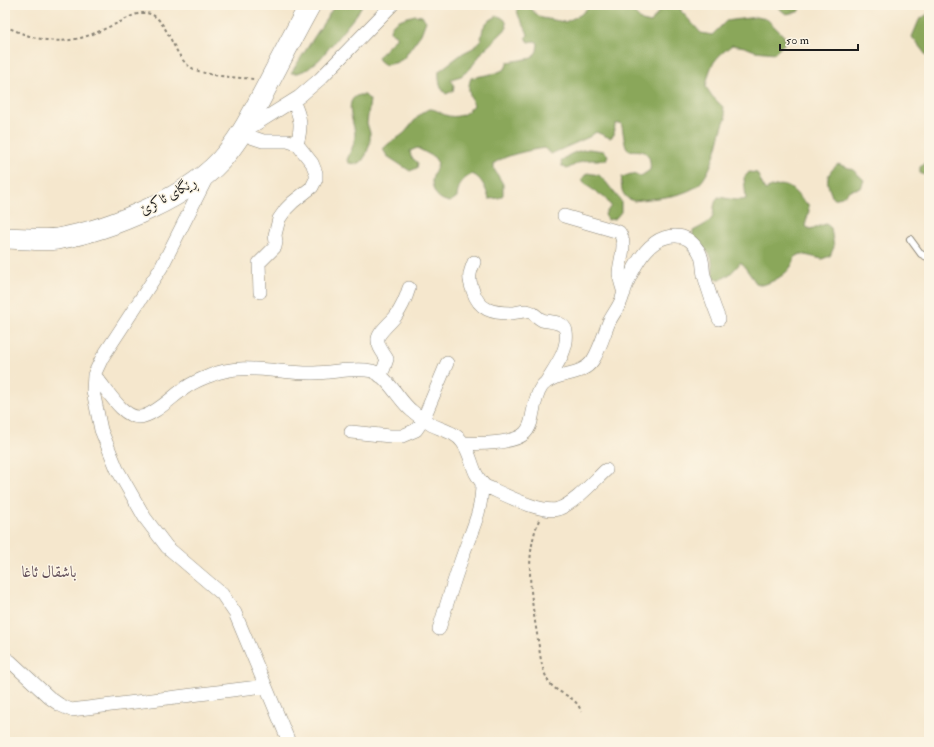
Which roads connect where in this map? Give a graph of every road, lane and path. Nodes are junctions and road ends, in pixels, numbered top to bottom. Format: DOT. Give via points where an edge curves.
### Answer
graph roads {
  1 [pos="310,5"];
  2 [pos="392,5"];
  3 [pos="5,26"];
  4 [pos="270,80"];
  5 [pos="293,101"];
  6 [pos="243,132"];
  7 [pos="297,144"];
  8 [pos="210,171"];
  9 [pos="564,216"];
  10 [pos="5,238"];
  11 [pos="910,239"];
  12 [pos="929,258"];
  13 [pos="474,262"];
  14 [pos="409,288"];
  15 [pos="260,292"];
  16 [pos="624,292"];
  17 [pos="719,318"];
  18 [pos="447,363"];
  19 [pos="94,375"];
  20 [pos="380,376"];
  21 [pos="546,382"];
  22 [pos="423,420"];
  23 [pos="351,432"];
  24 [pos="464,443"];
  25 [pos="606,470"];
  26 [pos="482,483"];
  27 [pos="543,509"];
  28 [pos="438,629"];
  29 [pos="5,658"];
  30 [pos="265,686"];
  31 [pos="581,712"];
  32 [pos="289,742"];
  1 -- 4 [label="highway, ڕێگای ئاکرێ"];
  2 -- 5 [label="street" via="320,78"];
  3 -- 4 [label="path" via="33,38 47,41 67,40 86,36 138,14 148,13 161,23 175,51 189,67 213,75"];
  4 -- 6 [label="highway, ڕێگای ئاکرێ"];
  5 -- 6 [label="street"];
  5 -- 7 [label="street" via="301,123"];
  6 -- 7 [label="street" via="264,141 288,140"];
  6 -- 8 [label="highway, ڕێگای ئاکرێ"];
  7 -- 15 [label="street" via="312,163 316,180 279,219 274,247 259,263"];
  8 -- 10 [label="highway, ڕێگای ئاکرێ" via="186,189 107,227 55,239"];
  8 -- 19 [label="street" via="161,268 102,358"];
  9 -- 16 [label="street" via="619,232 623,244 619,273"];
  11 -- 12 [label="lane" via="921,254"];
  13 -- 21 [label="street" via="469,275 476,301 480,306 495,312 532,312 542,319 564,327 566,331 563,352"];
  14 -- 20 [label="street" via="396,316 378,338 379,346 387,359"];
  16 -- 17 [label="street" via="634,269 650,246 672,236 684,236 701,255 712,302"];
  16 -- 21 [label="street" via="592,362 572,374"];
  18 -- 22 [label="street"];
  19 -- 20 [label="street" via="123,411 140,417 157,410 186,387 221,371 257,369 315,373 359,370"];
  19 -- 30 [label="street" via="93,391 101,430 117,469 145,518 167,547 222,594 234,613"];
  20 -- 22 [label="street" via="410,410"];
  21 -- 24 [label="street" via="538,394 529,429 524,434 493,443"];
  22 -- 23 [label="street" via="416,430 402,436"];
  22 -- 24 [label="street" via="457,436"];
  24 -- 26 [label="street" via="475,474"];
  25 -- 27 [label="street" via="565,506"];
  26 -- 27 [label="street"];
  26 -- 28 [label="street" via="477,518"];
  27 -- 31 [label="path" via="535,529 530,576 541,660 549,683 575,701"];
  29 -- 30 [label="street" via="60,705 72,710"];
  30 -- 32 [label="street"];
}
